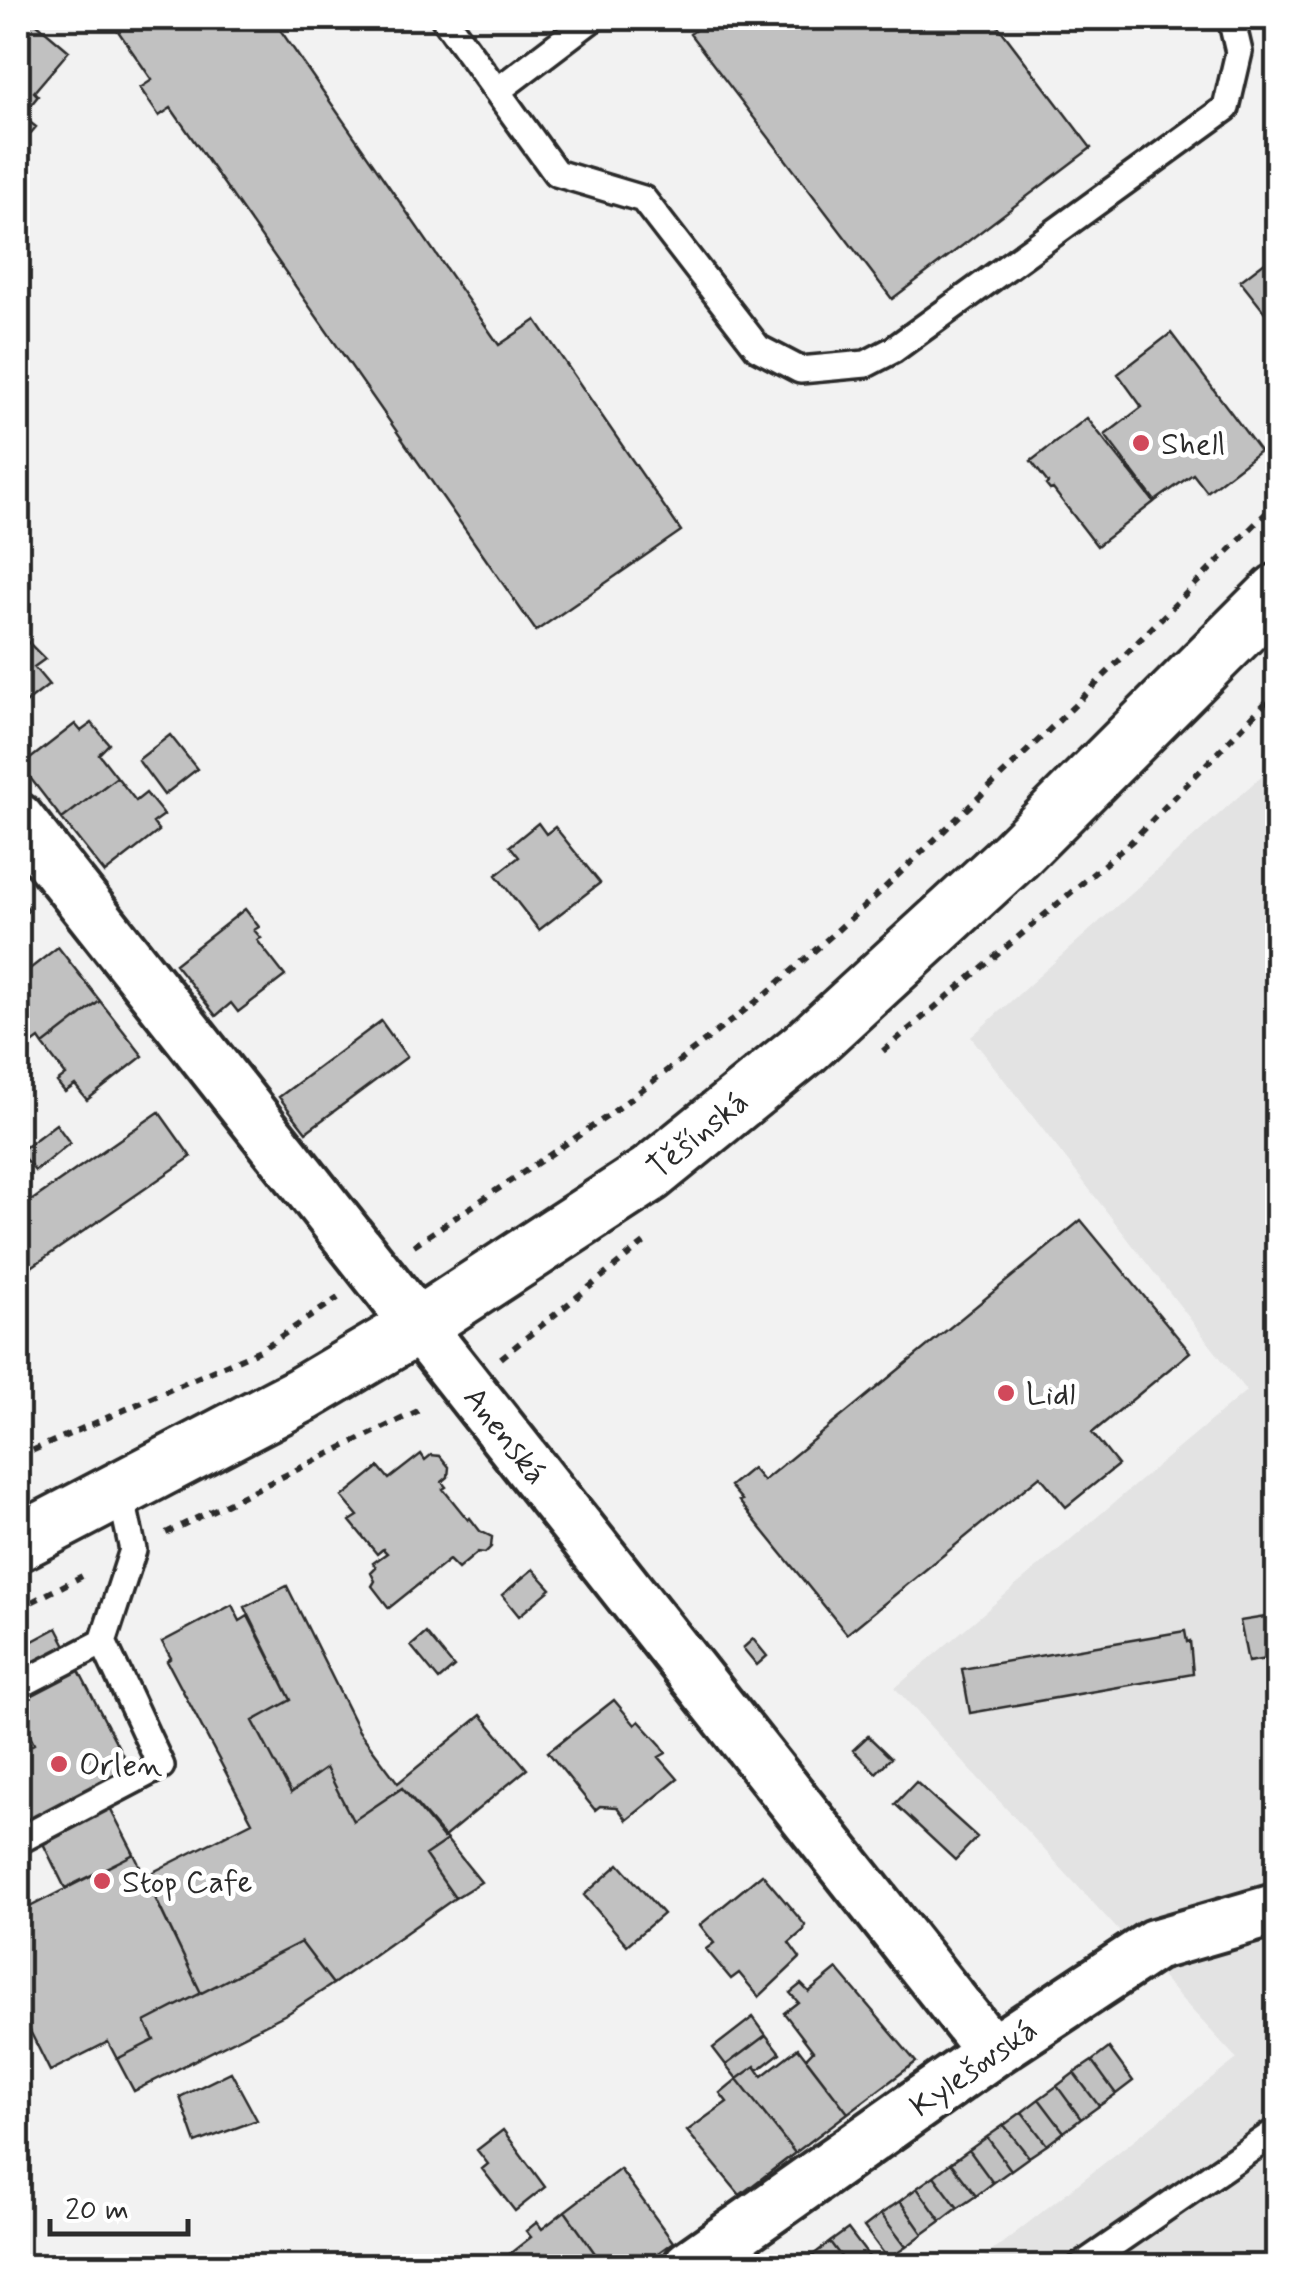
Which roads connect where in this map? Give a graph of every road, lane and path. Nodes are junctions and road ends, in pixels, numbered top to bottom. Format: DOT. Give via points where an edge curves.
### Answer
graph roads {
  1 [pos="444,18"];
  2 [pos="593,18"];
  3 [pos="1231,18"];
  4 [pos="497,91"];
  5 [pos="1278,501"];
  6 [pos="1278,592"];
  7 [pos="18,820"];
  8 [pos="374,1273"];
  9 [pos="416,1327"];
  10 [pos="18,1457"];
  11 [pos="120,1490"];
  12 [pos="18,1544"];
  13 [pos="103,1642"];
  14 [pos="18,1686"];
  15 [pos="18,1841"];
  16 [pos="1278,1908"];
  17 [pos="992,2052"];
  18 [pos="1278,2130"];
  19 [pos="689,2266"];
  20 [pos="1081,2266"];
  1 -- 4 [label="lane"];
  2 -- 4 [label="lane"];
  3 -- 4 [label="lane" via="1239,52 1226,108 866,364 800,370 758,348 643,199 556,173"];
  5 -- 8 [label="path" via="905,868 767,993 608,1116"];
  6 -- 9 [label="street, Těšínská" via="1015,855 805,1048 650,1174"];
  7 -- 8 [label="street, Anenská"];
  8 -- 9 [label="street, Anenská"];
  8 -- 10 [label="path" via="262,1349"];
  9 -- 11 [label="street, Těšínská"];
  9 -- 17 [label="street, Anenská"];
  11 -- 12 [label="street, Těšínská"];
  11 -- 13 [label="lane" via="133,1550"];
  13 -- 14 [label="lane"];
  13 -- 15 [label="lane" via="161,1766"];
  16 -- 17 [label="street, Kylešovská" via="1154,1946"];
  17 -- 19 [label="street, Kylešovská"];
  18 -- 20 [label="lane"];
}
